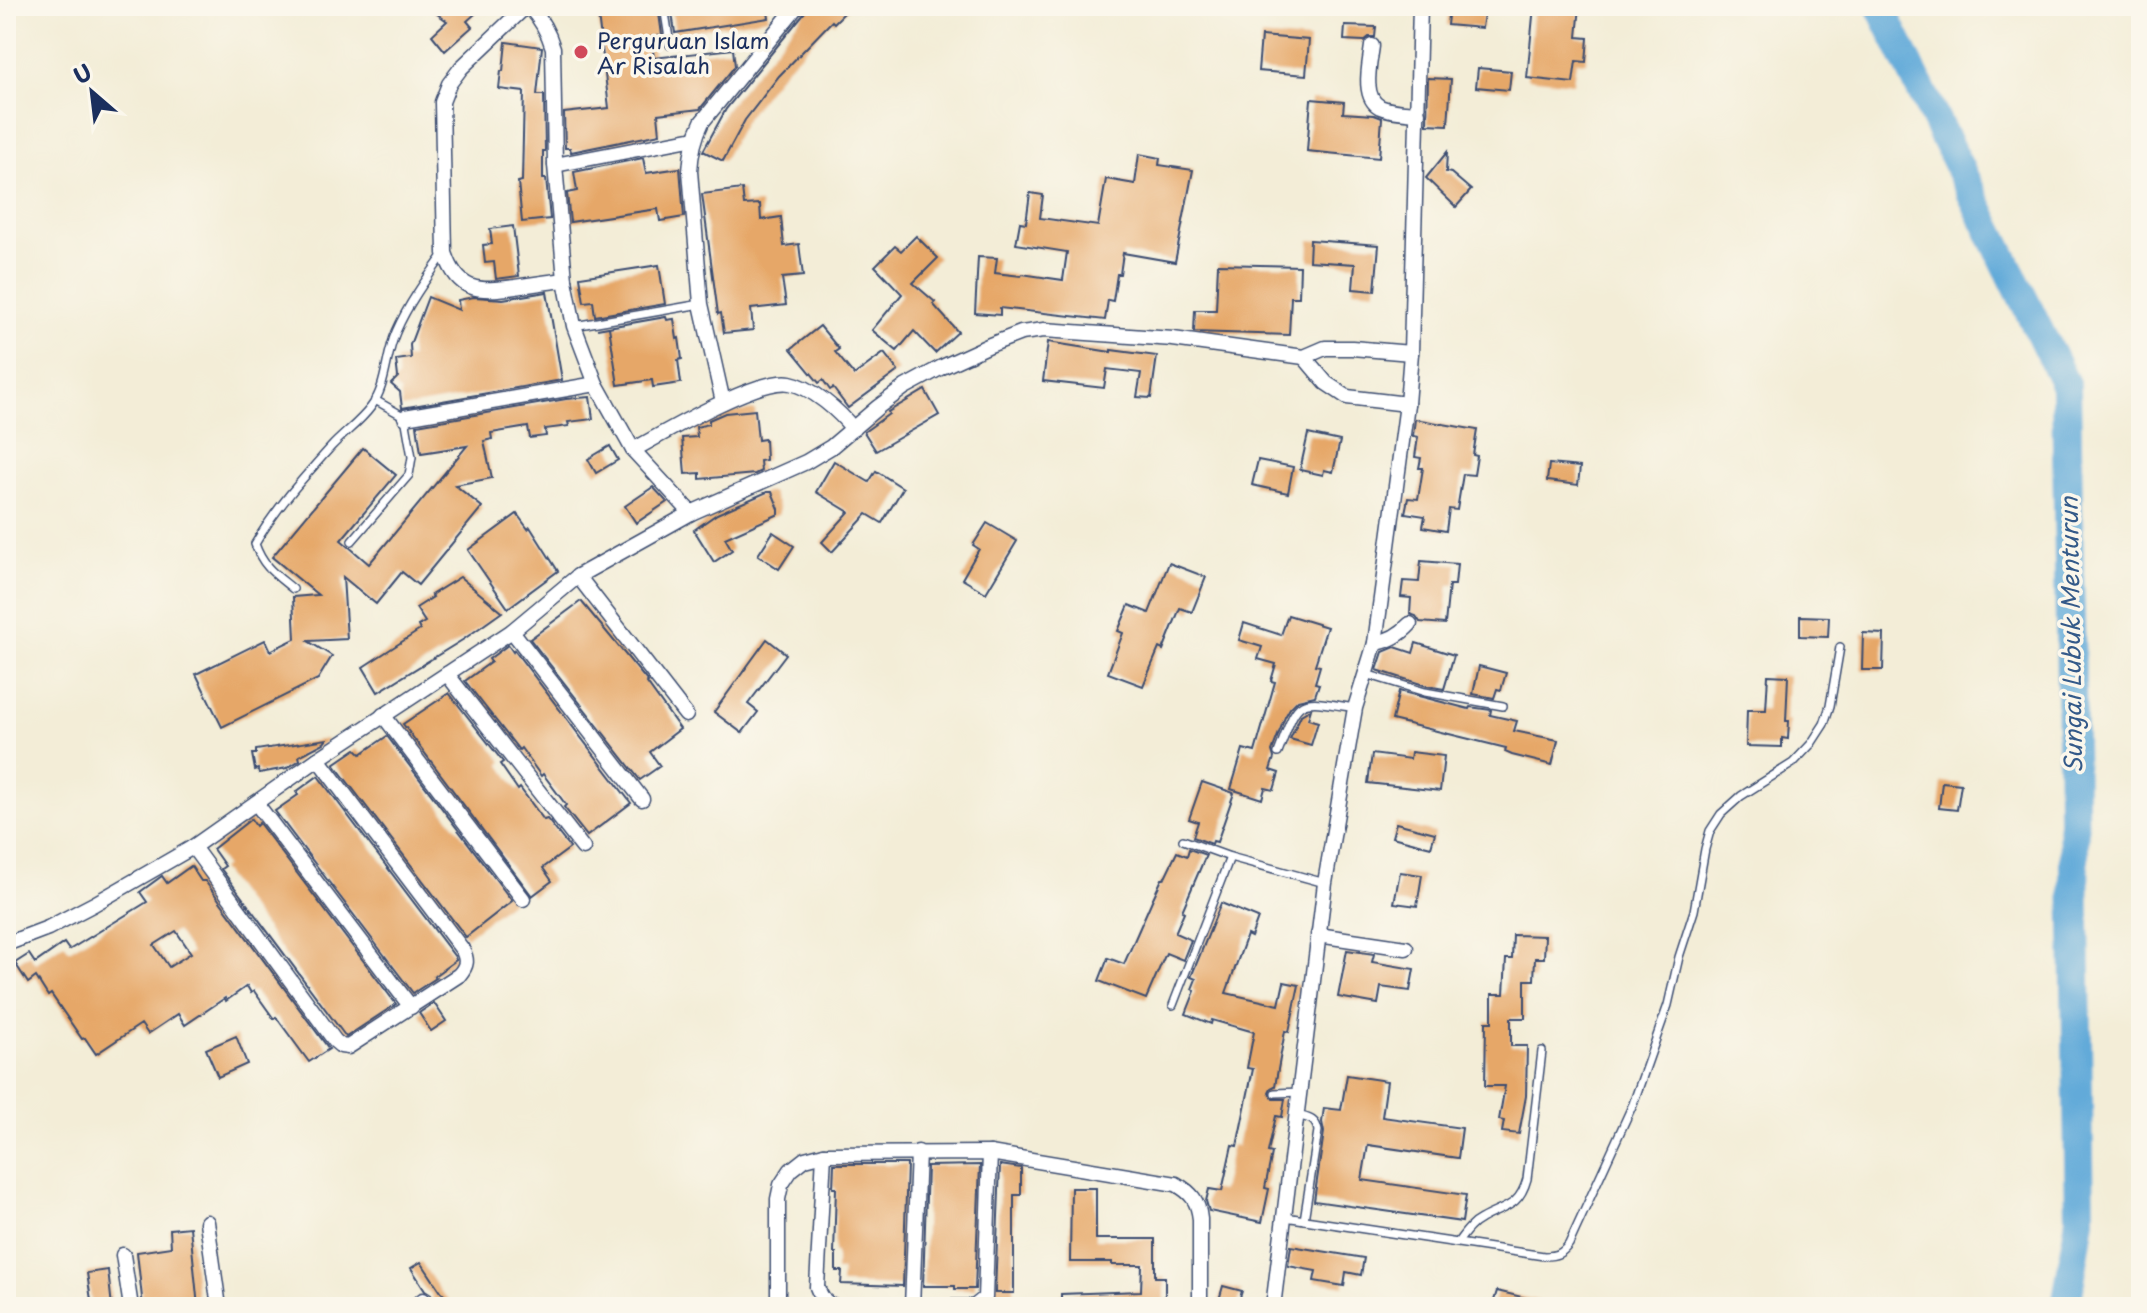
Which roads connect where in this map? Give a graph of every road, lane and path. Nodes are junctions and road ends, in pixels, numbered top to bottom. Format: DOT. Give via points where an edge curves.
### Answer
graph roads {
  1 [pos="528,6"];
  2 [pos="664,6"];
  3 [pos="797,6"];
  4 [pos="1420,6"];
  5 [pos="670,45"];
  6 [pos="1372,46"];
  7 [pos="1418,113"];
  8 [pos="695,138"];
  9 [pos="555,165"];
  10 [pos="445,253"];
  11 [pos="565,280"];
  12 [pos="701,304"];
  13 [pos="574,326"];
  14 [pos="1411,353"];
  15 [pos="1304,357"];
  16 [pos="596,384"];
  17 [pos="375,400"];
  18 [pos="723,402"];
  19 [pos="1407,404"];
  20 [pos="405,417"];
  21 [pos="853,429"];
  22 [pos="633,450"];
  23 [pos="691,513"];
  24 [pos="352,541"];
  25 [pos="578,576"];
  26 [pos="293,589"];
  27 [pos="1410,624"];
  28 [pos="512,631"];
  29 [pos="1375,643"];
  30 [pos="1840,647"];
  31 [pos="447,674"];
  32 [pos="1366,674"];
  33 [pos="1503,706"];
  34 [pos="1355,708"];
  35 [pos="383,715"];
  36 [pos="686,715"];
  37 [pos="1278,753"];
  38 [pos="318,759"];
  39 [pos="642,799"];
  40 [pos="256,803"];
  41 [pos="1183,840"];
  42 [pos="193,847"];
  43 [pos="583,848"];
  44 [pos="1230,857"];
  45 [pos="1325,883"];
  46 [pos="523,899"];
  47 [pos="1318,935"];
  48 [pos="6,944"];
  49 [pos="1406,948"];
  50 [pos="1173,1005"];
  51 [pos="411,1007"];
  52 [pos="1542,1051"];
  53 [pos="1300,1092"];
  54 [pos="1275,1093"];
  55 [pos="1297,1115"];
  56 [pos="918,1152"];
  57 [pos="990,1153"];
  58 [pos="824,1154"];
  59 [pos="1285,1217"];
  60 [pos="1304,1220"];
  61 [pos="207,1222"];
  62 [pos="1458,1242"];
  63 [pos="123,1255"];
  64 [pos="131,1307"];
  65 [pos="219,1307"];
  66 [pos="778,1307"];
  67 [pos="835,1307"];
  68 [pos="909,1307"];
  69 [pos="1200,1307"];
  70 [pos="1273,1307"];
  1 -- 9 [label="street" via="540,18 553,48"];
  1 -- 10 [label="street" via="461,68 442,102"];
  2 -- 5 [label="lane"];
  3 -- 8 [label="street" via="712,109"];
  4 -- 7 [label="street"];
  6 -- 7 [label="street" via="1368,85 1375,104"];
  7 -- 14 [label="street"];
  8 -- 9 [label="street"];
  8 -- 12 [label="street" via="690,171"];
  9 -- 11 [label="street"];
  10 -- 11 [label="street" via="450,269 472,288 486,291"];
  10 -- 17 [label="lane" via="396,331"];
  11 -- 13 [label="street"];
  12 -- 13 [label="lane"];
  12 -- 18 [label="street"];
  13 -- 16 [label="street"];
  14 -- 15 [label="street" via="1325,348"];
  14 -- 19 [label="street"];
  15 -- 19 [label="street" via="1326,383 1347,397"];
  15 -- 21 [label="street" via="1173,339 1021,333 905,387"];
  16 -- 20 [label="street"];
  16 -- 22 [label="street"];
  17 -- 20 [label="lane"];
  17 -- 26 [label="lane" via="293,492 255,544 267,568"];
  18 -- 21 [label="street" via="776,382 790,383 842,415"];
  18 -- 22 [label="street"];
  19 -- 29 [label="street"];
  20 -- 24 [label="lane" via="412,457 409,475"];
  21 -- 23 [label="street" via="806,462"];
  22 -- 23 [label="street"];
  23 -- 25 [label="street"];
  25 -- 28 [label="street"];
  25 -- 36 [label="street"];
  27 -- 29 [label="street" via="1397,636"];
  28 -- 31 [label="street"];
  28 -- 39 [label="street"];
  29 -- 32 [label="street"];
  30 -- 62 [label="lane" via="1830,706 1811,744 1793,763 1741,796 1710,831 1663,1019 1633,1104 1569,1244 1563,1252 1544,1256"];
  31 -- 35 [label="street"];
  31 -- 43 [label="street"];
  32 -- 33 [label="lane" via="1425,692"];
  32 -- 34 [label="street"];
  34 -- 37 [label="lane" via="1317,702 1299,706"];
  34 -- 45 [label="street"];
  35 -- 38 [label="street"];
  35 -- 46 [label="street"];
  38 -- 40 [label="street"];
  38 -- 51 [label="street" via="467,958 459,975"];
  40 -- 42 [label="street"];
  40 -- 51 [label="street"];
  41 -- 44 [label="lane"];
  42 -- 48 [label="street" via="48,928"];
  42 -- 51 [label="street" via="341,1046 348,1047"];
  44 -- 45 [label="lane"];
  44 -- 50 [label="lane"];
  45 -- 47 [label="street"];
  47 -- 49 [label="street"];
  47 -- 53 [label="street"];
  52 -- 62 [label="lane" via="1523,1192 1514,1204 1479,1220"];
  53 -- 54 [label="lane"];
  53 -- 55 [label="street"];
  55 -- 59 [label="street"];
  55 -- 60 [label="lane" via="1310,1118 1318,1131"];
  56 -- 57 [label="street"];
  56 -- 58 [label="street"];
  56 -- 68 [label="street"];
  57 -- 68 [label="street" via="985,1298 974,1307"];
  57 -- 69 [label="street" via="1188,1190 1200,1219"];
  58 -- 66 [label="street" via="805,1159 781,1185"];
  58 -- 67 [label="street" via="817,1287 822,1299"];
  59 -- 60 [label="lane"];
  59 -- 70 [label="street"];
  60 -- 62 [label="lane"];
  61 -- 65 [label="street"];
  63 -- 64 [label="street"];
}
